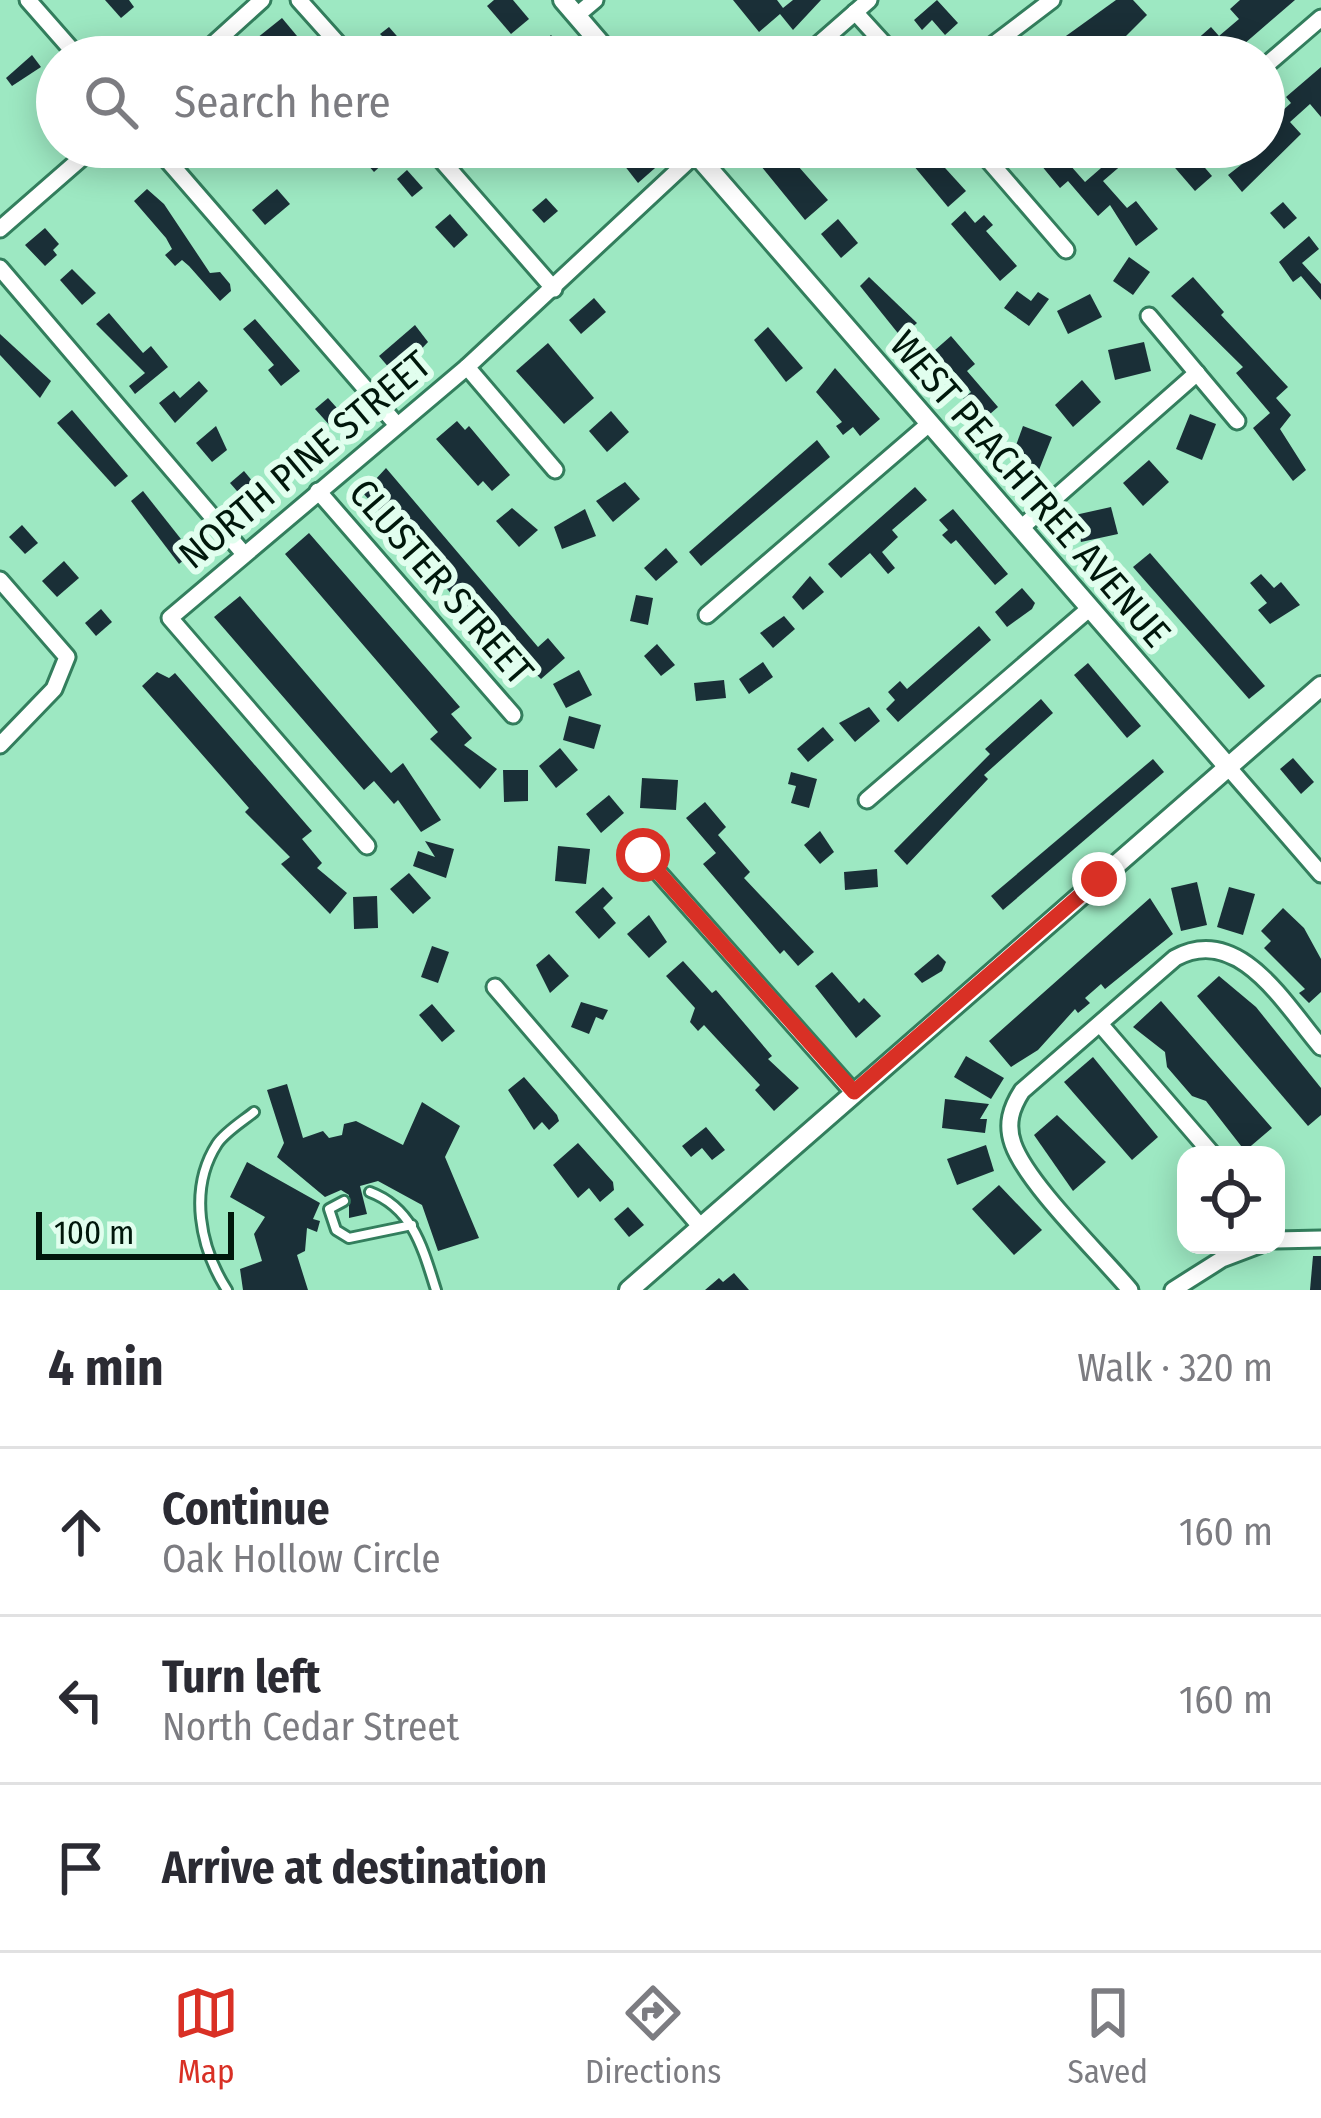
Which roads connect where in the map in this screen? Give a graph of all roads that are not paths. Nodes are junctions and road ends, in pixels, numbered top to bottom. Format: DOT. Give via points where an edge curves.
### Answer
graph roads {
  1 [pos="28,0"];
  2 [pos="262,0"];
  3 [pos="299,0"];
  4 [pos="562,0"];
  5 [pos="595,0"];
  6 [pos="869,0"];
  7 [pos="1052,0"];
  8 [pos="855,12"];
  9 [pos="576,16"];
  10 [pos="1321,18"];
  11 [pos="60,36"];
  12 [pos="222,36"];
  13 [pos="331,36"];
  14 [pos="594,36"];
  15 [pos="828,36"];
  16 [pos="877,36"];
  17 [pos="1005,36"];
  18 [pos="1285,49"];
  19 [pos="70,168"];
  20 [pos="174,168"];
  21 [pos="448,168"];
  22 [pos="677,168"];
  23 [pos="712,168"];
  24 [pos="994,168"];
  25 [pos="0,229"];
  26 [pos="1066,250"];
  27 [pos="0,268"];
  28 [pos="554,289"];
  29 [pos="1149,316"];
  30 [pos="466,367"];
  31 [pos="1197,373"];
  32 [pos="1238,421"];
  33 [pos="930,423"];
  34 [pos="397,425"];
  35 [pos="556,470"];
  36 [pos="318,491"];
  37 [pos="1021,528"];
  38 [pos="244,554"];
  39 [pos="0,580"];
  40 [pos="1090,608"];
  41 [pos="707,615"];
  42 [pos="1321,686"];
  43 [pos="513,715"];
  44 [pos="0,745"];
  45 [pos="1228,767"];
  46 [pos="868,800"];
  47 [pos="367,846"];
  48 [pos="643,855"];
  49 [pos="1321,874"];
  50 [pos="494,987"];
  51 [pos="1100,1024"];
  52 [pos="1321,1047"];
  53 [pos="854,1092"];
  54 [pos="254,1112"];
  55 [pos="1205,1146"];
  56 [pos="370,1192"];
  57 [pos="344,1202"];
  58 [pos="412,1225"];
  59 [pos="700,1226"];
  60 [pos="1321,1239"];
  61 [pos="1285,1240"];
  62 [pos="1235,1254"];
  63 [pos="227,1290"];
  64 [pos="436,1290"];
  65 [pos="629,1290"];
  66 [pos="1130,1290"];
  67 [pos="1173,1290"];
  1 -- 11 [label="street"];
  2 -- 12 [label="street"];
  3 -- 13 [label="street"];
  4 -- 9 [label="street"];
  5 -- 9 [label="street"];
  6 -- 8 [label="street"];
  7 -- 17 [label="street"];
  8 -- 15 [label="street"];
  8 -- 16 [label="street"];
  9 -- 14 [label="street"];
  10 -- 18 [label="street"];
  19 -- 25 [label="street"];
  20 -- 34 [label="street"];
  21 -- 28 [label="street"];
  22 -- 28 [label="street, NORTH PINE STREET"];
  23 -- 33 [label="street, WEST PEACHTREE AVENUE"];
  24 -- 26 [label="street"];
  27 -- 38 [label="street"];
  28 -- 30 [label="street, NORTH PINE STREET"];
  29 -- 31 [label="street"];
  30 -- 34 [label="street, NORTH PINE STREET"];
  30 -- 35 [label="street"];
  31 -- 32 [label="street"];
  31 -- 37 [label="street"];
  33 -- 37 [label="street, WEST PEACHTREE AVENUE"];
  33 -- 41 [label="street"];
  34 -- 36 [label="street, NORTH PINE STREET"];
  36 -- 38 [label="street, NORTH PINE STREET"];
  36 -- 43 [label="street, CLUSTER STREET"];
  37 -- 40 [label="street, WEST PEACHTREE AVENUE"];
  38 -- 47 [label="street, NORTH PINE STREET" via="170,618"];
  39 -- 44 [label="street" via="67,657 54,689"];
  40 -- 45 [label="street, WEST PEACHTREE AVENUE"];
  40 -- 46 [label="street"];
  42 -- 45 [label="street"];
  45 -- 49 [label="street, WEST PEACHTREE AVENUE"];
  45 -- 53 [label="street"];
  48 -- 53 [label="street"];
  50 -- 59 [label="street"];
  51 -- 52 [label="street" via="1174,958 1204,947 1244,961"];
  51 -- 55 [label="street"];
  51 -- 66 [label="street" via="1022,1091 1009,1122 1028,1170"];
  53 -- 59 [label="street"];
  54 -- 63 [label="lane" via="218,1143 199,1216"];
  56 -- 58 [label="lane" via="392,1201"];
  57 -- 58 [label="lane" via="329,1209 336,1230 350,1238"];
  58 -- 64 [label="lane"];
  59 -- 65 [label="street"];
  60 -- 61 [label="street"];
  62 -- 67 [label="street"];
}
